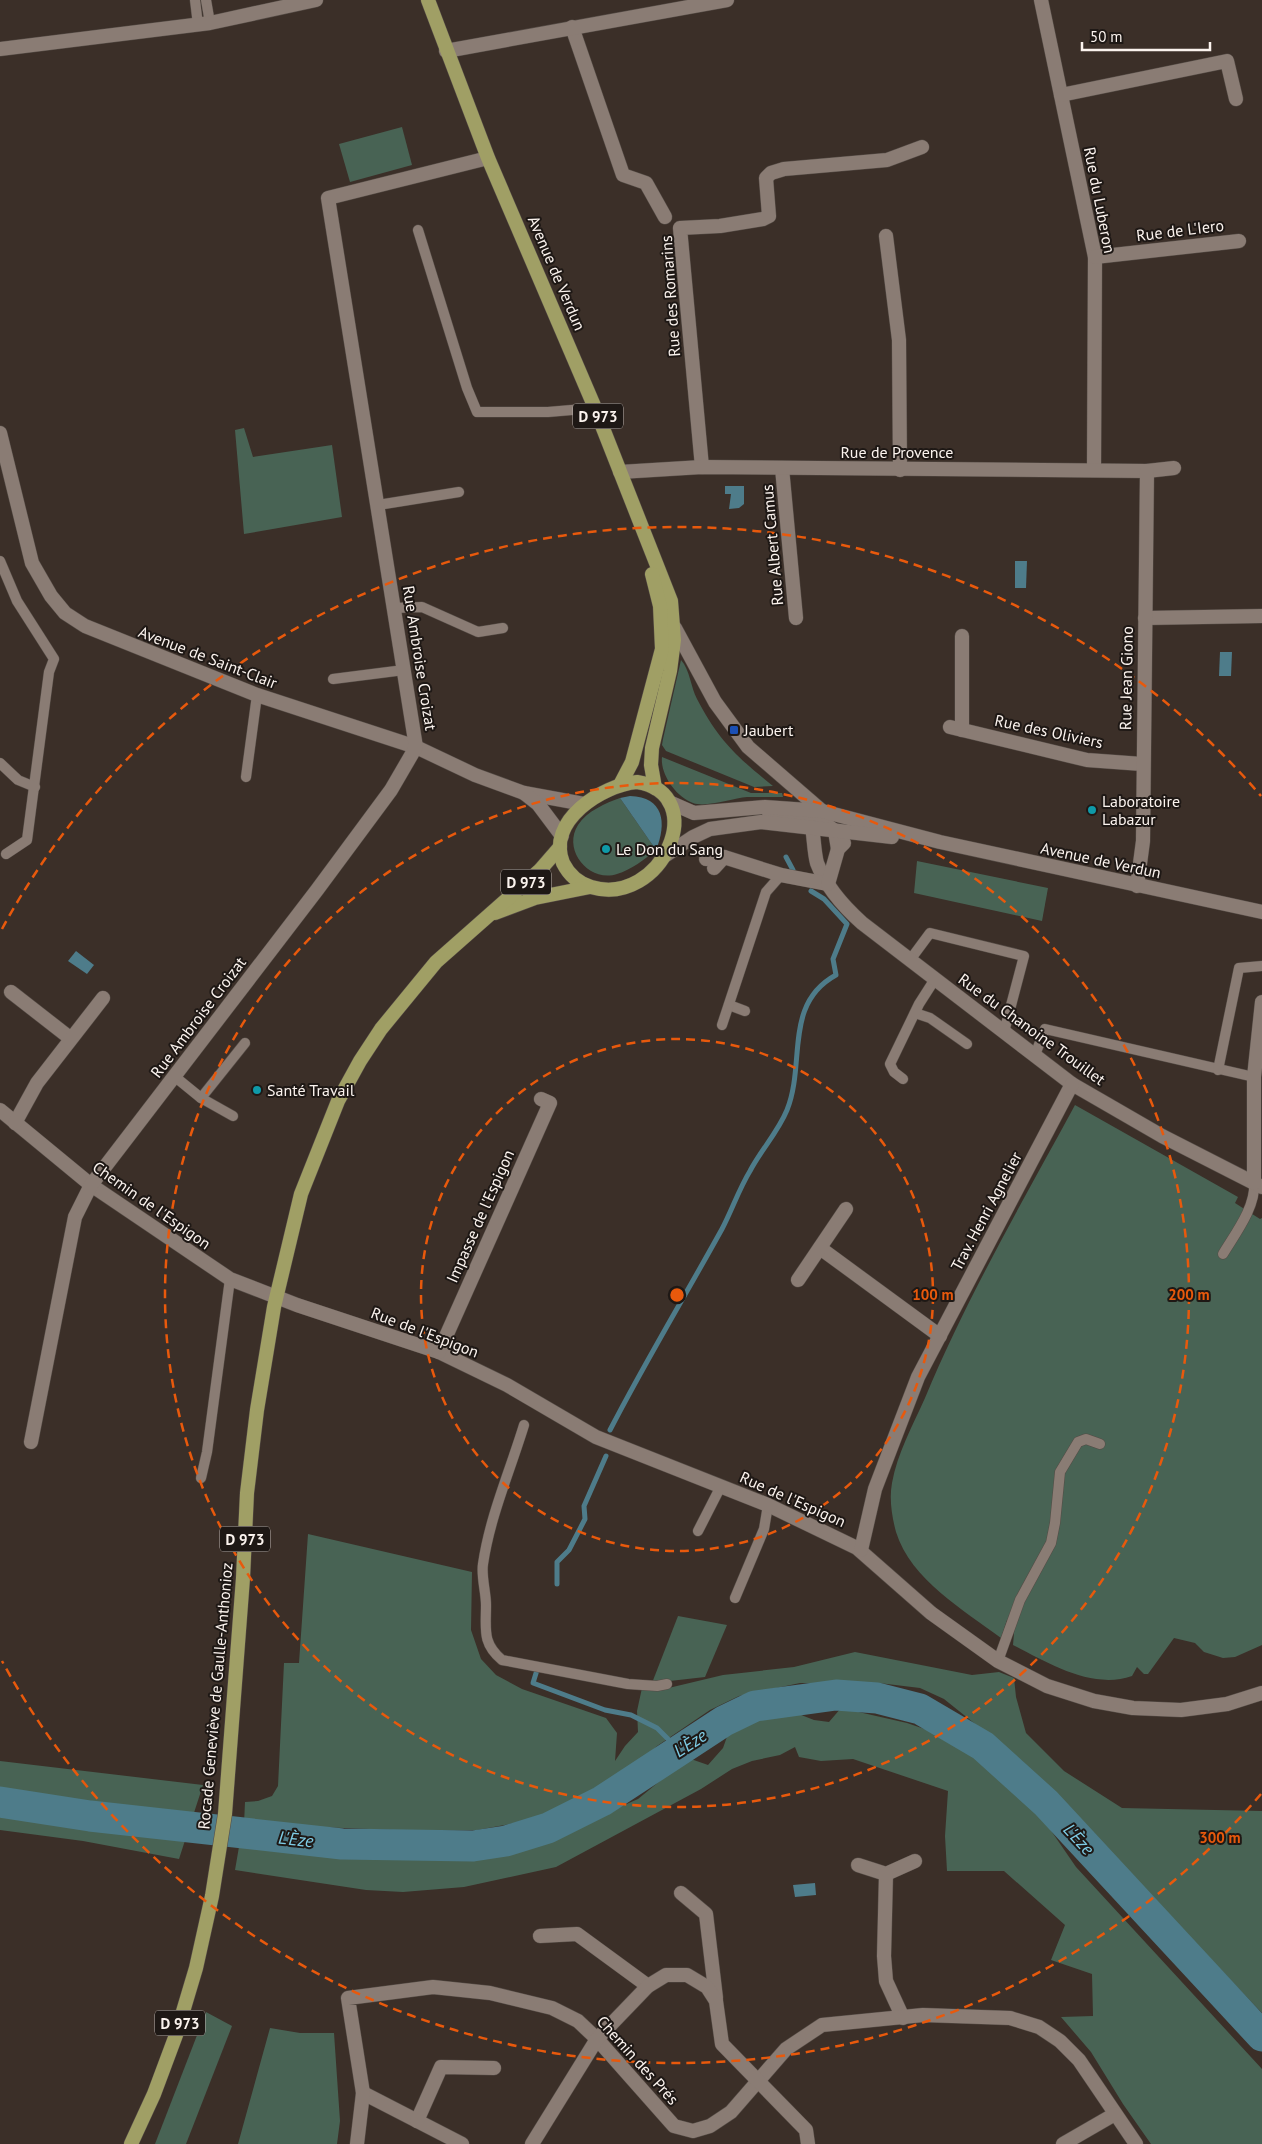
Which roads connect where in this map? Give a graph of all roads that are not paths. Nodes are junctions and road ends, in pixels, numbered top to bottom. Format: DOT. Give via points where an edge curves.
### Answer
graph roads {
  1 [pos="195,0"];
  2 [pos="206,0"];
  3 [pos="316,0"];
  4 [pos="428,0"];
  5 [pos="727,0"];
  6 [pos="1041,0"];
  7 [pos="204,24"];
  8 [pos="572,27"];
  9 [pos="0,49"];
  10 [pos="446,51"];
  11 [pos="1061,95"];
  12 [pos="1236,99"];
  13 [pos="922,147"];
  14 [pos="488,158"];
  15 [pos="665,217"];
  16 [pos="418,230"];
  17 [pos="886,236"];
  18 [pos="1239,241"];
  19 [pos="1095,256"];
  20 [pos="595,408"];
  21 [pos="0,433"];
  22 [pos="702,467"];
  23 [pos="782,468"];
  24 [pos="1174,468"];
  25 [pos="1094,469"];
  26 [pos="900,470"];
  27 [pos="1146,470"];
  28 [pos="620,472"];
  29 [pos="459,492"];
  30 [pos="378,505"];
  31 [pos="634,508"];
  32 [pos="0,561"];
  33 [pos="394,608"];
  34 [pos="1262,616"];
  35 [pos="796,618"];
  36 [pos="1145,618"];
  37 [pos="503,628"];
  38 [pos="675,628"];
  39 [pos="962,636"];
  40 [pos="404,670"];
  41 [pos="333,679"];
  42 [pos="257,695"];
  43 [pos="416,747"];
  44 [pos="0,762"];
  45 [pos="1142,764"];
  46 [pos="246,778"];
  47 [pos="621,783"];
  48 [pos="35,787"];
  49 [pos="655,788"];
  50 [pos="524,793"];
  51 [pos="669,802"];
  52 [pos="584,804"];
  53 [pos="740,808"];
  54 [pos="822,811"];
  55 [pos="812,827"];
  56 [pos="835,831"];
  57 [pos="852,833"];
  58 [pos="933,840"];
  59 [pos="561,841"];
  60 [pos="838,850"];
  61 [pos="6,854"];
  62 [pos="666,856"];
  63 [pos="710,863"];
  64 [pos="781,875"];
  65 [pos="828,884"];
  66 [pos="1136,886"];
  67 [pos="590,887"];
  68 [pos="1262,912"];
  69 [pos="490,916"];
  70 [pos="910,960"];
  71 [pos="1262,966"];
  72 [pos="935,979"];
  73 [pos="11,992"];
  74 [pos="103,998"];
  75 [pos="1262,1002"];
  76 [pos="729,1005"];
  77 [pos="745,1011"];
  78 [pos="915,1013"];
  79 [pos="722,1025"];
  80 [pos="1004,1032"];
  81 [pos="70,1038"];
  82 [pos="245,1043"];
  83 [pos="967,1044"];
  84 [pos="1035,1055"];
  85 [pos="1218,1070"];
  86 [pos="174,1076"];
  87 [pos="1254,1077"];
  88 [pos="903,1079"];
  89 [pos="1072,1084"];
  90 [pos="201,1098"];
  91 [pos="541,1099"];
  92 [pos="0,1110"];
  93 [pos="234,1116"];
  94 [pos="15,1123"];
  95 [pos="90,1185"];
  96 [pos="1258,1185"];
  97 [pos="846,1209"];
  98 [pos="820,1248"];
  99 [pos="1223,1254"];
  100 [pos="230,1279"];
  101 [pos="798,1280"];
  102 [pos="297,1305"];
  103 [pos="940,1336"];
  104 [pos="439,1352"];
  105 [pos="524,1425"];
  106 [pos="31,1442"];
  107 [pos="1100,1444"];
  108 [pos="201,1478"];
  109 [pos="721,1486"];
  110 [pos="768,1505"];
  111 [pos="698,1531"];
  112 [pos="861,1550"];
  113 [pos="735,1598"];
  114 [pos="998,1661"];
  115 [pos="667,1684"];
  116 [pos="1262,1693"];
  117 [pos="915,1861"];
  118 [pos="858,1865"];
  119 [pos="886,1874"];
  120 [pos="681,1893"];
  121 [pos="540,1936"];
  122 [pos="648,1986"];
  123 [pos="716,2001"];
  124 [pos="903,2018"];
  125 [pos="597,2039"];
  126 [pos="494,2068"];
  127 [pos="758,2082"];
  128 [pos="363,2092"];
  129 [pos="1115,2114"];
  130 [pos="417,2121"];
  131 [pos="131,2144"];
  132 [pos="357,2144"];
  133 [pos="462,2144"];
  134 [pos="532,2144"];
  135 [pos="808,2144"];
  136 [pos="1062,2144"];
  137 [pos="1136,2144"];
  1 -- 7 [label="lane"];
  2 -- 7 [label="lane"];
  3 -- 7 [label="street"];
  4 -- 10 [label="main road, D 973"];
  5 -- 8 [label="street"];
  6 -- 11 [label="street, Rue du Luberon"];
  7 -- 9 [label="street"];
  8 -- 10 [label="street"];
  8 -- 15 [label="street" via="624,176 646,183"];
  10 -- 14 [label="main road, Avenue de Verdun / D 973"];
  11 -- 12 [label="street" via="1226,61"];
  11 -- 19 [label="street, Rue du Luberon"];
  13 -- 22 [label="street, Rue des Romarins" via="887,160 784,169 771,173 766,178 769,216 763,220 680,228"];
  14 -- 20 [label="main road, Avenue de Verdun / D 973"];
  14 -- 30 [label="street, Rue Ambroise Croizat" via="328,198"];
  16 -- 20 [label="lane" via="477,412"];
  17 -- 26 [label="street" via="899,340"];
  18 -- 19 [label="street, Rue de L'Iero"];
  19 -- 25 [label="street, Rue du Luberon"];
  20 -- 28 [label="main road, Avenue de Verdun / D 973"];
  21 -- 42 [label="street, Avenue de Saint-Clair" via="32,563 65,613 85,626 130,646"];
  22 -- 23 [label="street, Rue de Provence"];
  22 -- 28 [label="street, Rue de Provence"];
  23 -- 26 [label="street, Rue de Provence"];
  23 -- 35 [label="street, Rue Albert Camus"];
  24 -- 27 [label="street, Rue de Provence"];
  25 -- 26 [label="street, Rue de Provence"];
  25 -- 27 [label="street, Rue de Provence"];
  27 -- 36 [label="street, Rue Jean Giono"];
  28 -- 31 [label="main road, Avenue de Verdun / D 973"];
  29 -- 30 [label="lane"];
  30 -- 33 [label="street, Rue Ambroise Croizat"];
  31 -- 38 [label="main road, Avenue de Verdun / D 973" via="671,601"];
  31 -- 47 [label="main road, Avenue de Verdun / D 973" via="660,606 662,649 632,762"];
  32 -- 48 [label="lane" via="17,601 54,658 49,672"];
  33 -- 37 [label="lane" via="422,607 478,632"];
  33 -- 40 [label="street, Rue Ambroise Croizat"];
  34 -- 36 [label="street"];
  36 -- 45 [label="street, Rue Jean Giono"];
  38 -- 49 [label="main road, Avenue de Verdun / D 973" via="670,671 652,748"];
  38 -- 54 [label="street" via="715,702 743,741"];
  39 -- 45 [label="street, Rue des Oliviers" via="956,728 1087,760"];
  40 -- 41 [label="lane"];
  40 -- 43 [label="street, Rue Ambroise Croizat"];
  42 -- 43 [label="street, Avenue de Saint-Clair"];
  42 -- 46 [label="lane"];
  43 -- 50 [label="street, Avenue de Saint-Clair" via="475,775"];
  43 -- 86 [label="street, Rue Ambroise Croizat" via="385,798"];
  44 -- 48 [label="lane" via="18,780"];
  45 -- 66 [label="street, Rue Jean Giono" via="1143,841"];
  47 -- 49 [label="main road" via="637,782"];
  47 -- 52 [label="main road" via="600,792"];
  48 -- 61 [label="lane" via="27,840"];
  49 -- 51 [label="main road"];
  50 -- 52 [label="street, Avenue de Saint-Clair"];
  50 -- 59 [label="street, Avenue de Saint-Clair" via="538,804"];
  51 -- 53 [label="street, Avenue de Verdun" via="694,813"];
  51 -- 62 [label="main road" via="674,834"];
  52 -- 59 [label="main road" via="569,822"];
  53 -- 54 [label="street, Avenue de Verdun" via="786,807"];
  53 -- 56 [label="street" via="820,820"];
  54 -- 58 [label="street, Avenue de Verdun"];
  55 -- 56 [label="street, Avenue de Verdun"];
  55 -- 62 [label="street, Avenue de Verdun" via="761,822 728,825 693,837"];
  55 -- 65 [label="street, Rue du Chanoine Trouillet" via="817,862"];
  56 -- 57 [label="street, Avenue de Verdun"];
  56 -- 60 [label="street"];
  57 -- 58 [label="street, Avenue de Verdun"];
  57 -- 60 [label="street"];
  58 -- 66 [label="street, Avenue de Verdun"];
  59 -- 67 [label="main road" via="565,868 574,878"];
  59 -- 69 [label="main road, Rocade Geneviève de Gaulle-Anthonioz / D 973" via="540,870"];
  60 -- 65 [label="street"];
  62 -- 67 [label="main road" via="653,873 625,887 612,890"];
  63 -- 64 [label="street" via="724,857"];
  64 -- 65 [label="street"];
  64 -- 76 [label="lane" via="766,892"];
  65 -- 70 [label="street, Rue du Chanoine Trouillet" via="847,910"];
  66 -- 68 [label="street, Avenue de Verdun"];
  67 -- 69 [label="main road, Rocade Geneviève de Gaulle-Anthonioz / D 973" via="536,898"];
  69 -- 131 [label="main road, Rocade Geneviève de Gaulle-Anthonioz / D 973" via="436,962 360,1060 338,1101 301,1194 276,1299 257,1410 247,1493 225,1814 212,1896 196,1968 176,2034"];
  70 -- 72 [label="street, Rue du Chanoine Trouillet"];
  70 -- 80 [label="lane" via="930,934 1024,956"];
  71 -- 85 [label="lane" via="1239,968"];
  72 -- 78 [label="lane"];
  72 -- 80 [label="street, Rue du Chanoine Trouillet"];
  73 -- 81 [label="street"];
  74 -- 81 [label="street"];
  75 -- 87 [label="street"];
  76 -- 77 [label="lane"];
  76 -- 79 [label="lane"];
  78 -- 83 [label="lane" via="930,1018"];
  78 -- 88 [label="lane" via="890,1064"];
  80 -- 84 [label="street, Rue du Chanoine Trouillet"];
  81 -- 94 [label="street" via="37,1083"];
  82 -- 90 [label="lane"];
  84 -- 85 [label="lane" via="1045,1030"];
  84 -- 89 [label="street, Rue du Chanoine Trouillet"];
  85 -- 87 [label="lane"];
  86 -- 90 [label="lane"];
  86 -- 95 [label="street, Rue Ambroise Croizat"];
  87 -- 96 [label="street"];
  89 -- 96 [label="street, Rue du Chanoine Trouillet" via="1162,1136"];
  89 -- 103 [label="street, Trav. Henri Agnelier"];
  90 -- 93 [label="lane"];
  91 -- 104 [label="street, Impasse de l'Espigon" via="550,1103"];
  92 -- 94 [label="street, Chemin de l'Espigon"];
  94 -- 95 [label="street, Chemin de l'Espigon"];
  95 -- 100 [label="street, Chemin de l'Espigon"];
  95 -- 106 [label="street, Rue Ambroise Croizat" via="75,1217"];
  96 -- 99 [label="lane"];
  97 -- 98 [label="street"];
  98 -- 101 [label="street"];
  98 -- 103 [label="street"];
  100 -- 102 [label="street, Chemin de l'Espigon"];
  100 -- 108 [label="lane" via="208,1452"];
  102 -- 104 [label="street, Rue de l'Espigon"];
  103 -- 112 [label="street, Trav. Henri Agnelier" via="918,1377 875,1489"];
  104 -- 109 [label="street, Rue de l'Espigon" via="596,1437"];
  105 -- 115 [label="lane" via="491,1525 482,1566 487,1641 491,1651 502,1660 628,1684"];
  107 -- 114 [label="lane" via="1086,1439 1078,1442 1060,1472 1051,1544 1020,1600"];
  109 -- 110 [label="street, Rue de l'Espigon"];
  109 -- 111 [label="lane"];
  110 -- 112 [label="street, Rue de l'Espigon"];
  110 -- 113 [label="lane" via="764,1529"];
  112 -- 114 [label="street, Rue de l'Espigon" via="931,1613"];
  114 -- 116 [label="street, Rue de l'Espigon" via="1047,1686 1094,1701 1133,1708 1181,1710 1227,1704"];
  117 -- 119 [label="street"];
  118 -- 119 [label="street"];
  119 -- 124 [label="street" via="886,1981"];
  120 -- 123 [label="street" via="706,1914"];
  121 -- 122 [label="street" via="577,1934"];
  122 -- 123 [label="street" via="666,1975 686,1975 707,1987"];
  122 -- 125 [label="street"];
  123 -- 127 [label="street" via="722,2044"];
  124 -- 127 [label="street, Chemin des Prés" via="822,2025 786,2049"];
  124 -- 129 [label="street, Chemin des Prés" via="923,2015 1010,2018 1039,2027 1060,2041 1078,2060"];
  125 -- 127 [label="street, Chemin des Prés" via="674,2126 693,2131 710,2126 732,2112"];
  125 -- 128 [label="street, Chemin des Prés" via="578,2021 552,2008 490,1993 434,1987 348,1998"];
  125 -- 134 [label="street"];
  126 -- 130 [label="street" via="441,2067"];
  127 -- 135 [label="street" via="806,2130"];
  128 -- 130 [label="street"];
  128 -- 132 [label="street"];
  129 -- 136 [label="street"];
  129 -- 137 [label="street, Chemin des Prés"];
  130 -- 133 [label="street"];
}
